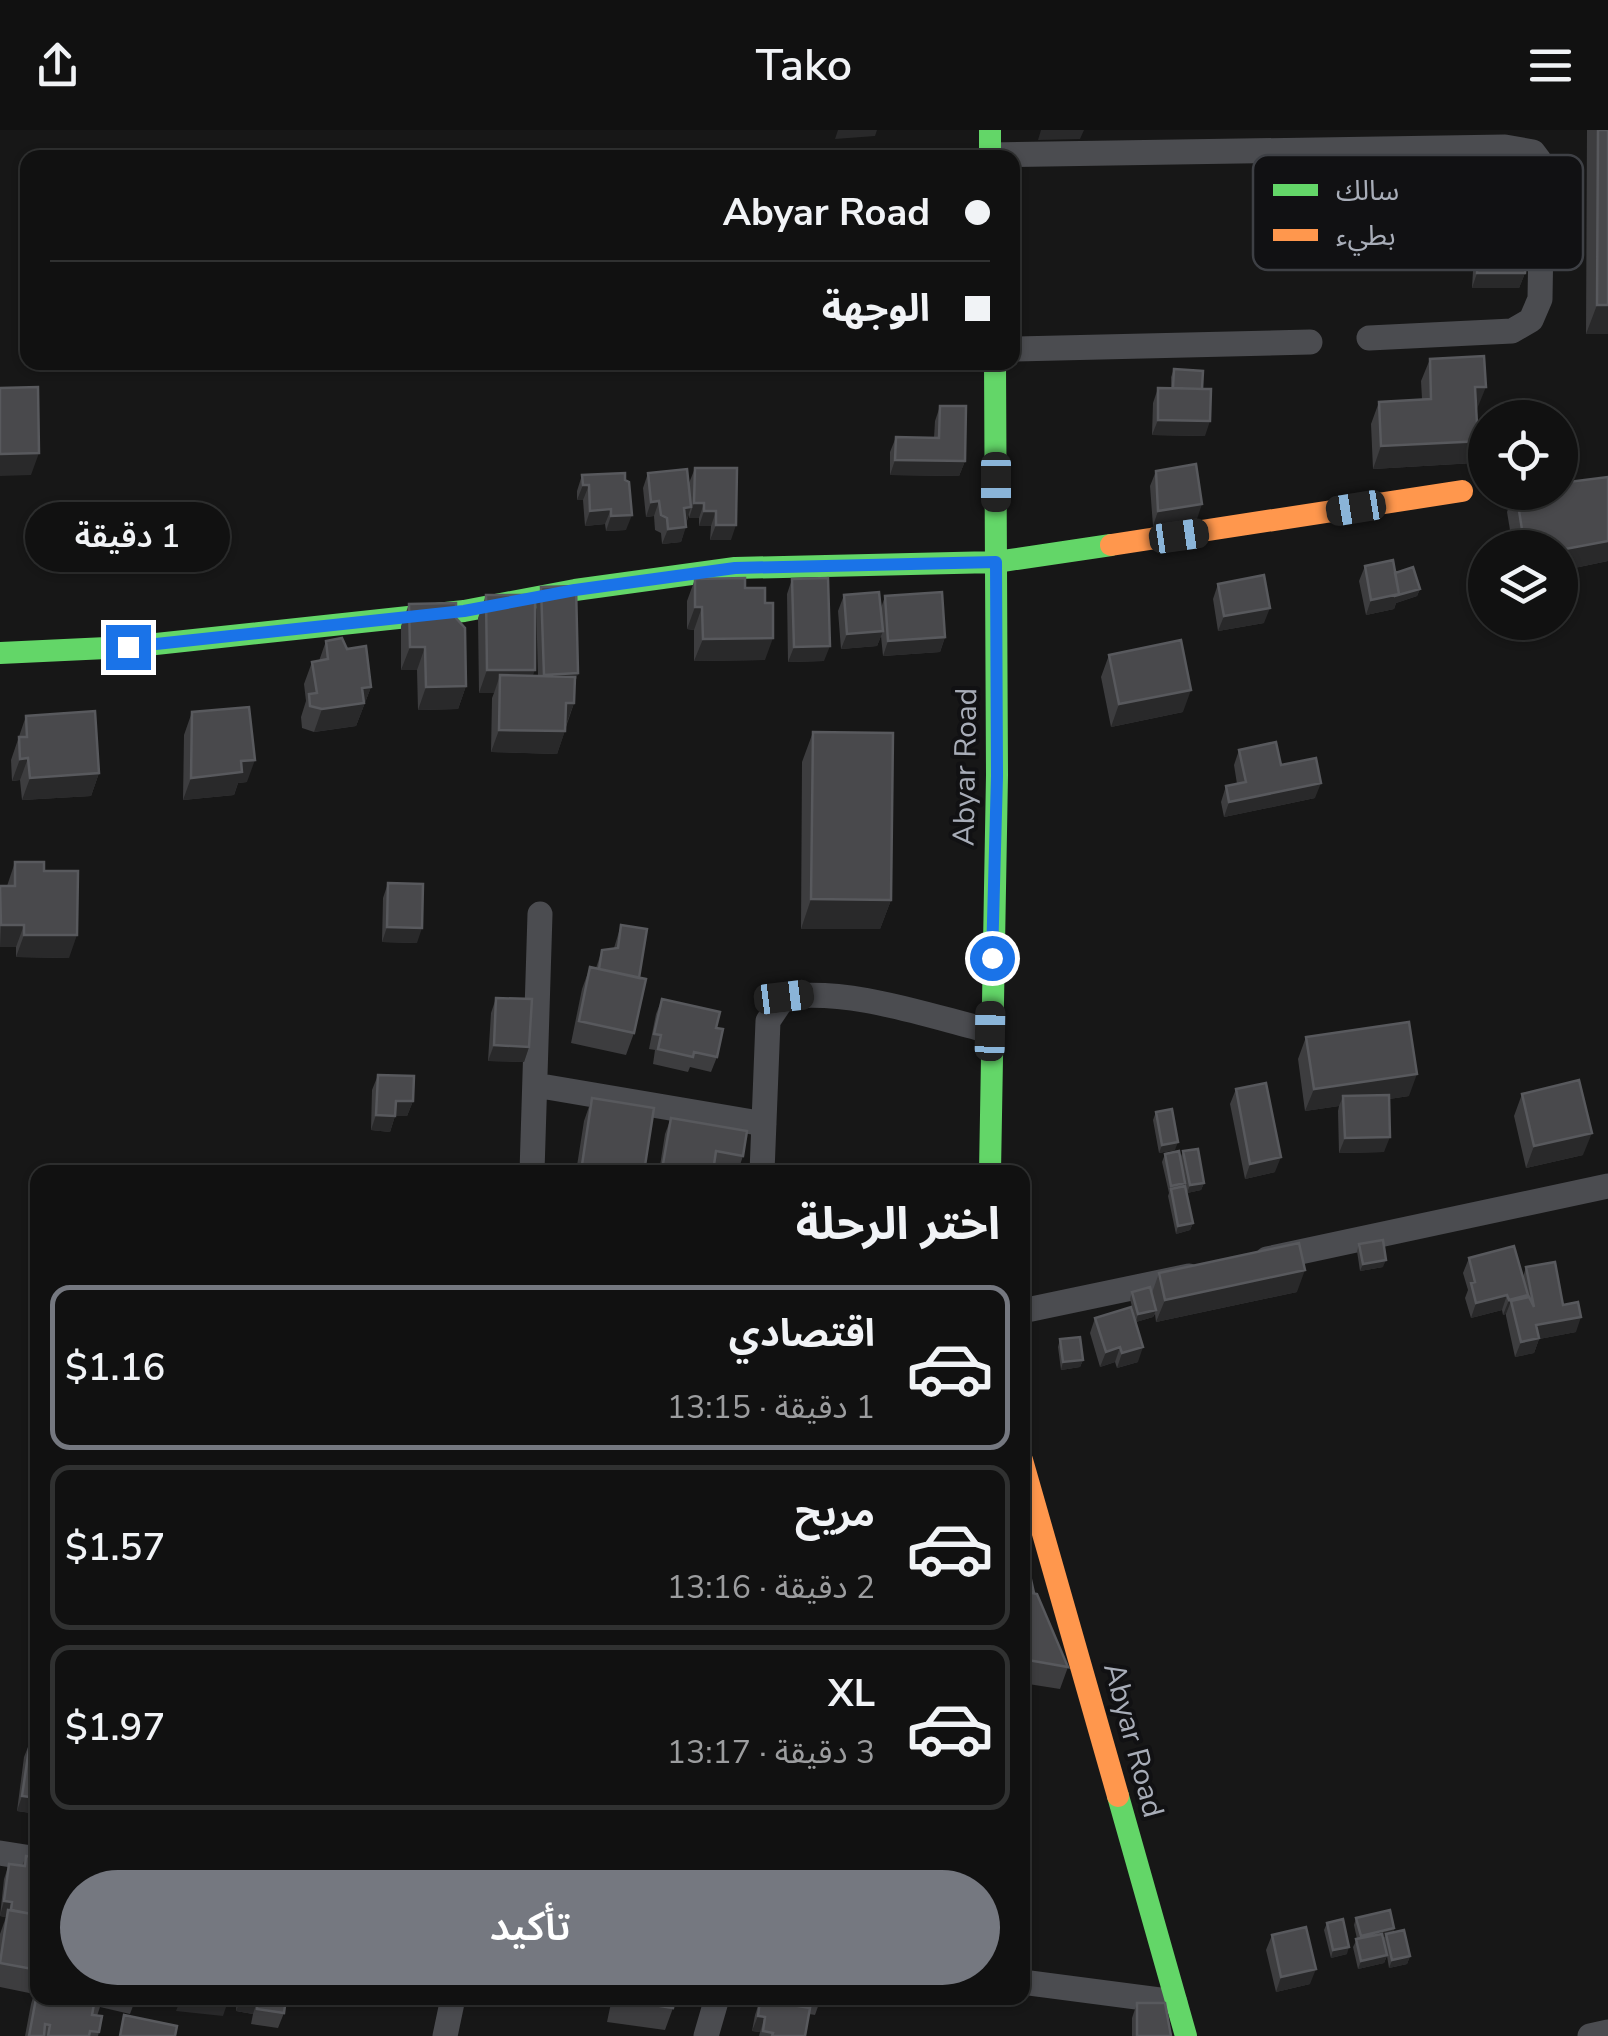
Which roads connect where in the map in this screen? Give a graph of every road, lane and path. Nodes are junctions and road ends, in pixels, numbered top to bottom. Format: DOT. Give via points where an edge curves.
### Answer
graph roads {
  1 [pos="990,148"];
  2 [pos="1535,155"];
  3 [pos="1540,270"];
  4 [pos="1369,338"];
  5 [pos="1310,342"];
  6 [pos="1020,349"];
  7 [pos="995,370"];
  8 [pos="1462,492"];
  9 [pos="996,562"];
  10 [pos="0,653"];
  11 [pos="540,914"];
  12 [pos="990,1031"];
  13 [pos="535,1085"];
  14 [pos="764,1124"];
  15 [pos="532,1165"];
  16 [pos="762,1165"];
  17 [pos="990,1165"];
  18 [pos="1608,1186"];
  19 [pos="1030,1309"];
  20 [pos="1033,1531"];
  21 [pos="0,1854"];
  22 [pos="30,1858"];
  23 [pos="1030,1983"];
  24 [pos="1176,2002"];
  25 [pos="451,2005"];
  26 [pos="714,2005"];
  27 [pos="1608,2032"];
  28 [pos="444,2036"];
  29 [pos="706,2036"];
  30 [pos="1186,2036"];
  31 [pos="1590,2036"];
  1 -- 2 [label="street" via="1521,148"];
  3 -- 4 [label="street" via="1531,320 1512,331"];
  5 -- 6 [label="street"];
  7 -- 9 [label="street, Abyar Road"];
  8 -- 9 [label="street"];
  9 -- 10 [label="street" via="735,568 464,611 128,647"];
  9 -- 12 [label="street, Abyar Road"];
  11 -- 13 [label="street"];
  12 -- 14 [label="street" via="856,1000 784,997 768,1020"];
  12 -- 17 [label="street, Abyar Road"];
  13 -- 14 [label="street"];
  13 -- 15 [label="street"];
  14 -- 16 [label="street"];
  18 -- 19 [label="street"];
  20 -- 24 [label="street, Abyar Road"];
  21 -- 22 [label="street"];
  23 -- 24 [label="street"];
  24 -- 30 [label="street, Abyar Road"];
  25 -- 28 [label="street"];
  26 -- 29 [label="street"];
  27 -- 31 [label="street"];
}
